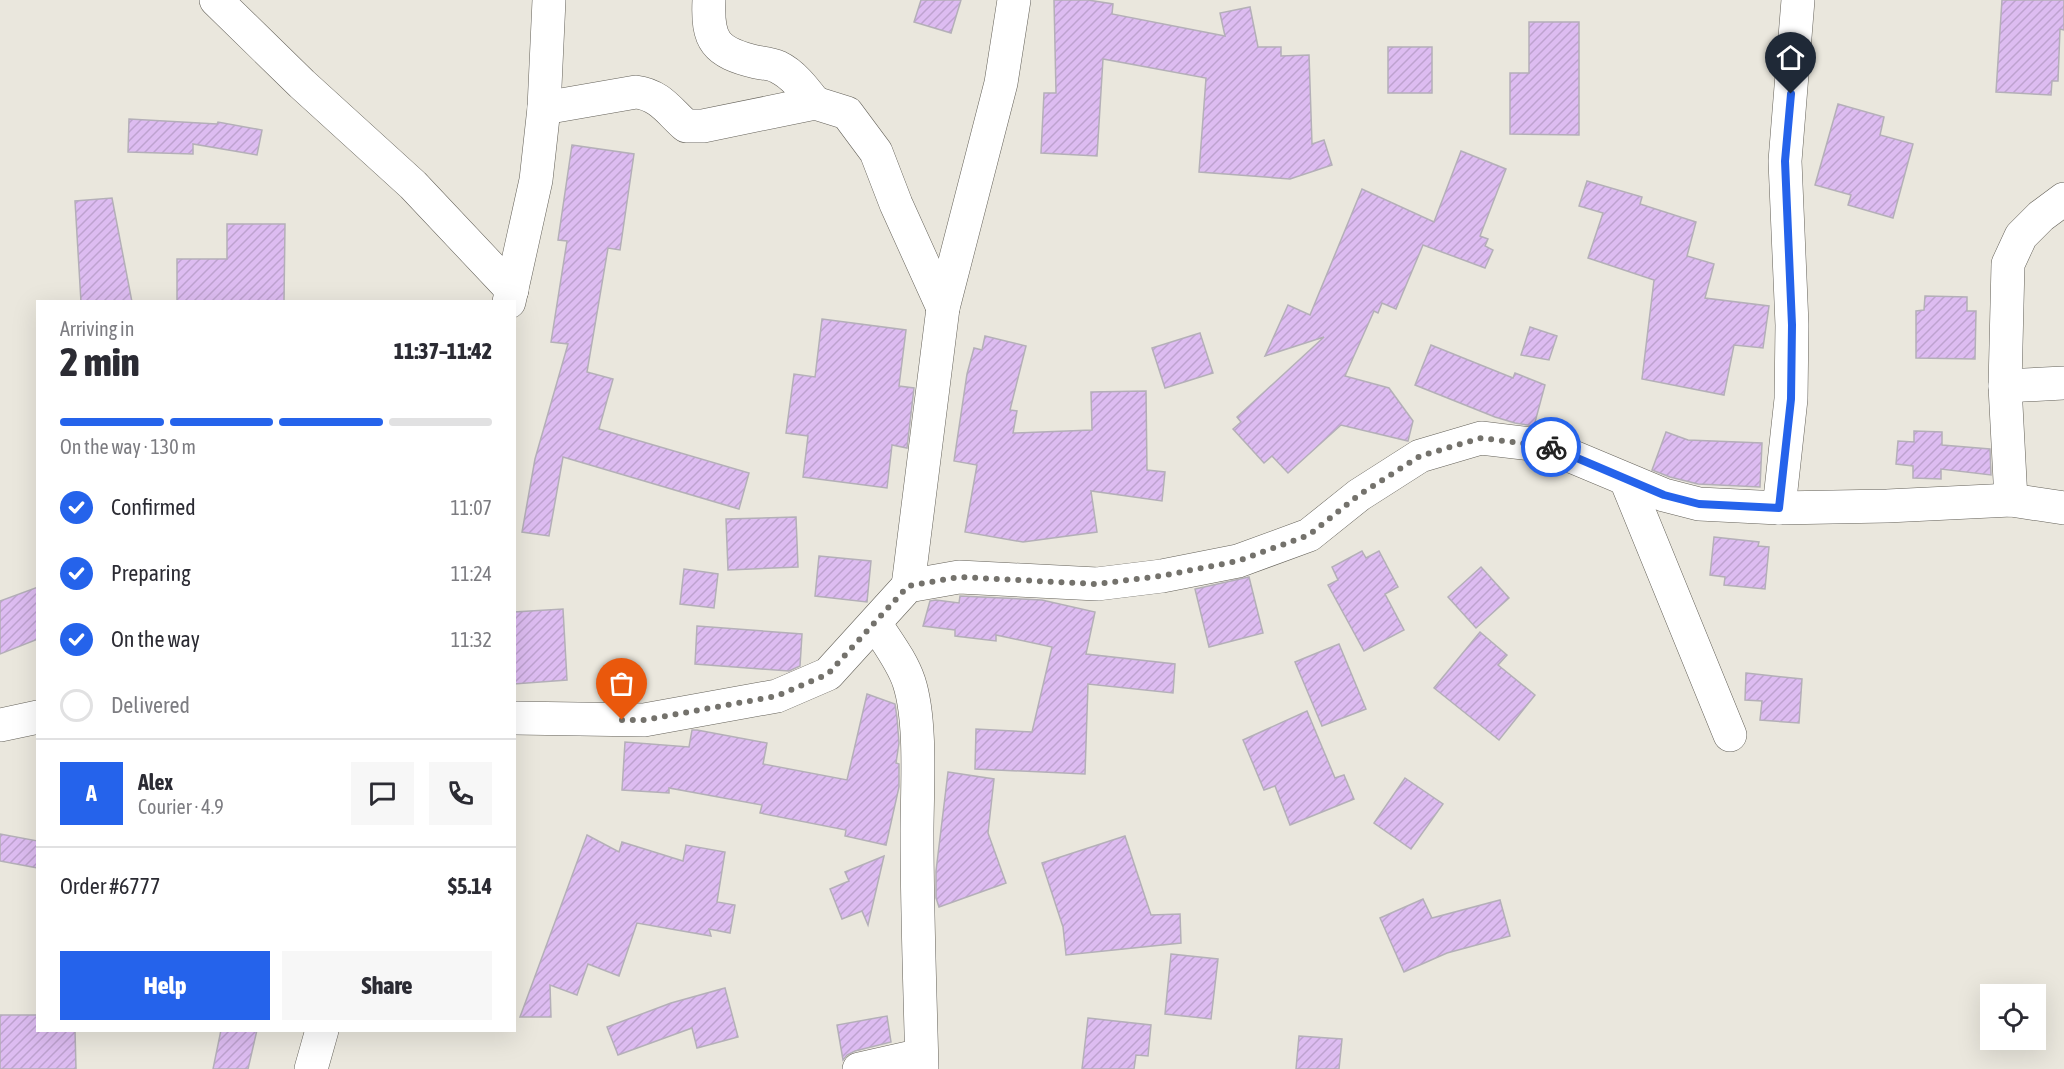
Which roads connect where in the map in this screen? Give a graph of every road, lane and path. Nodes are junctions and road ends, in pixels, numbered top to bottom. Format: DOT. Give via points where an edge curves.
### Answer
graph roads {
  1 [pos="216,0"];
  2 [pos="549,0"];
  3 [pos="709,0"];
  4 [pos="1014,0"];
  5 [pos="1798,0"];
  6 [pos="815,103"];
  7 [pos="544,108"];
  8 [pos="2064,199"];
  9 [pos="511,296"];
  10 [pos="943,308"];
  11 [pos="2064,383"];
  12 [pos="2005,386"];
  13 [pos="1626,480"];
  14 [pos="2011,500"];
  15 [pos="1779,508"];
  16 [pos="2064,508"];
  17 [pos="908,586"];
  18 [pos="875,624"];
  19 [pos="36,717"];
  20 [pos="516,718"];
  21 [pos="0,725"];
  22 [pos="1730,735"];
  23 [pos="321,1032"];
  24 [pos="921,1062"];
  25 [pos="311,1069"];
  26 [pos="859,1069"];
  1 -- 9 [label="street" via="413,184"];
  2 -- 7 [label="street"];
  3 -- 6 [label="street" via="708,23 712,38 720,47 741,58 778,67 800,84"];
  4 -- 10 [label="street" via="1001,83"];
  5 -- 15 [label="street" via="1785,161 1791,399"];
  6 -- 7 [label="street" via="703,126 687,126 650,94 636,92"];
  6 -- 10 [label="street" via="847,113 876,152"];
  7 -- 9 [label="street" via="536,180"];
  8 -- 12 [label="street" via="2021,236 2008,264"];
  10 -- 17 [label="street"];
  11 -- 12 [label="street"];
  12 -- 14 [label="street"];
  13 -- 15 [label="street" via="1699,504"];
  13 -- 17 [label="street" via="1547,446 1481,438 1420,456 1359,495 1309,535 1238,561 1096,584 959,577"];
  13 -- 22 [label="street"];
  14 -- 15 [label="street"];
  14 -- 16 [label="street"];
  17 -- 18 [label="street"];
  18 -- 20 [label="street" via="828,674 777,696 644,720"];
  18 -- 24 [label="street" via="909,682 914,706"];
  19 -- 21 [label="street"];
  23 -- 25 [label="street"];
  24 -- 26 [label="street"];
}
